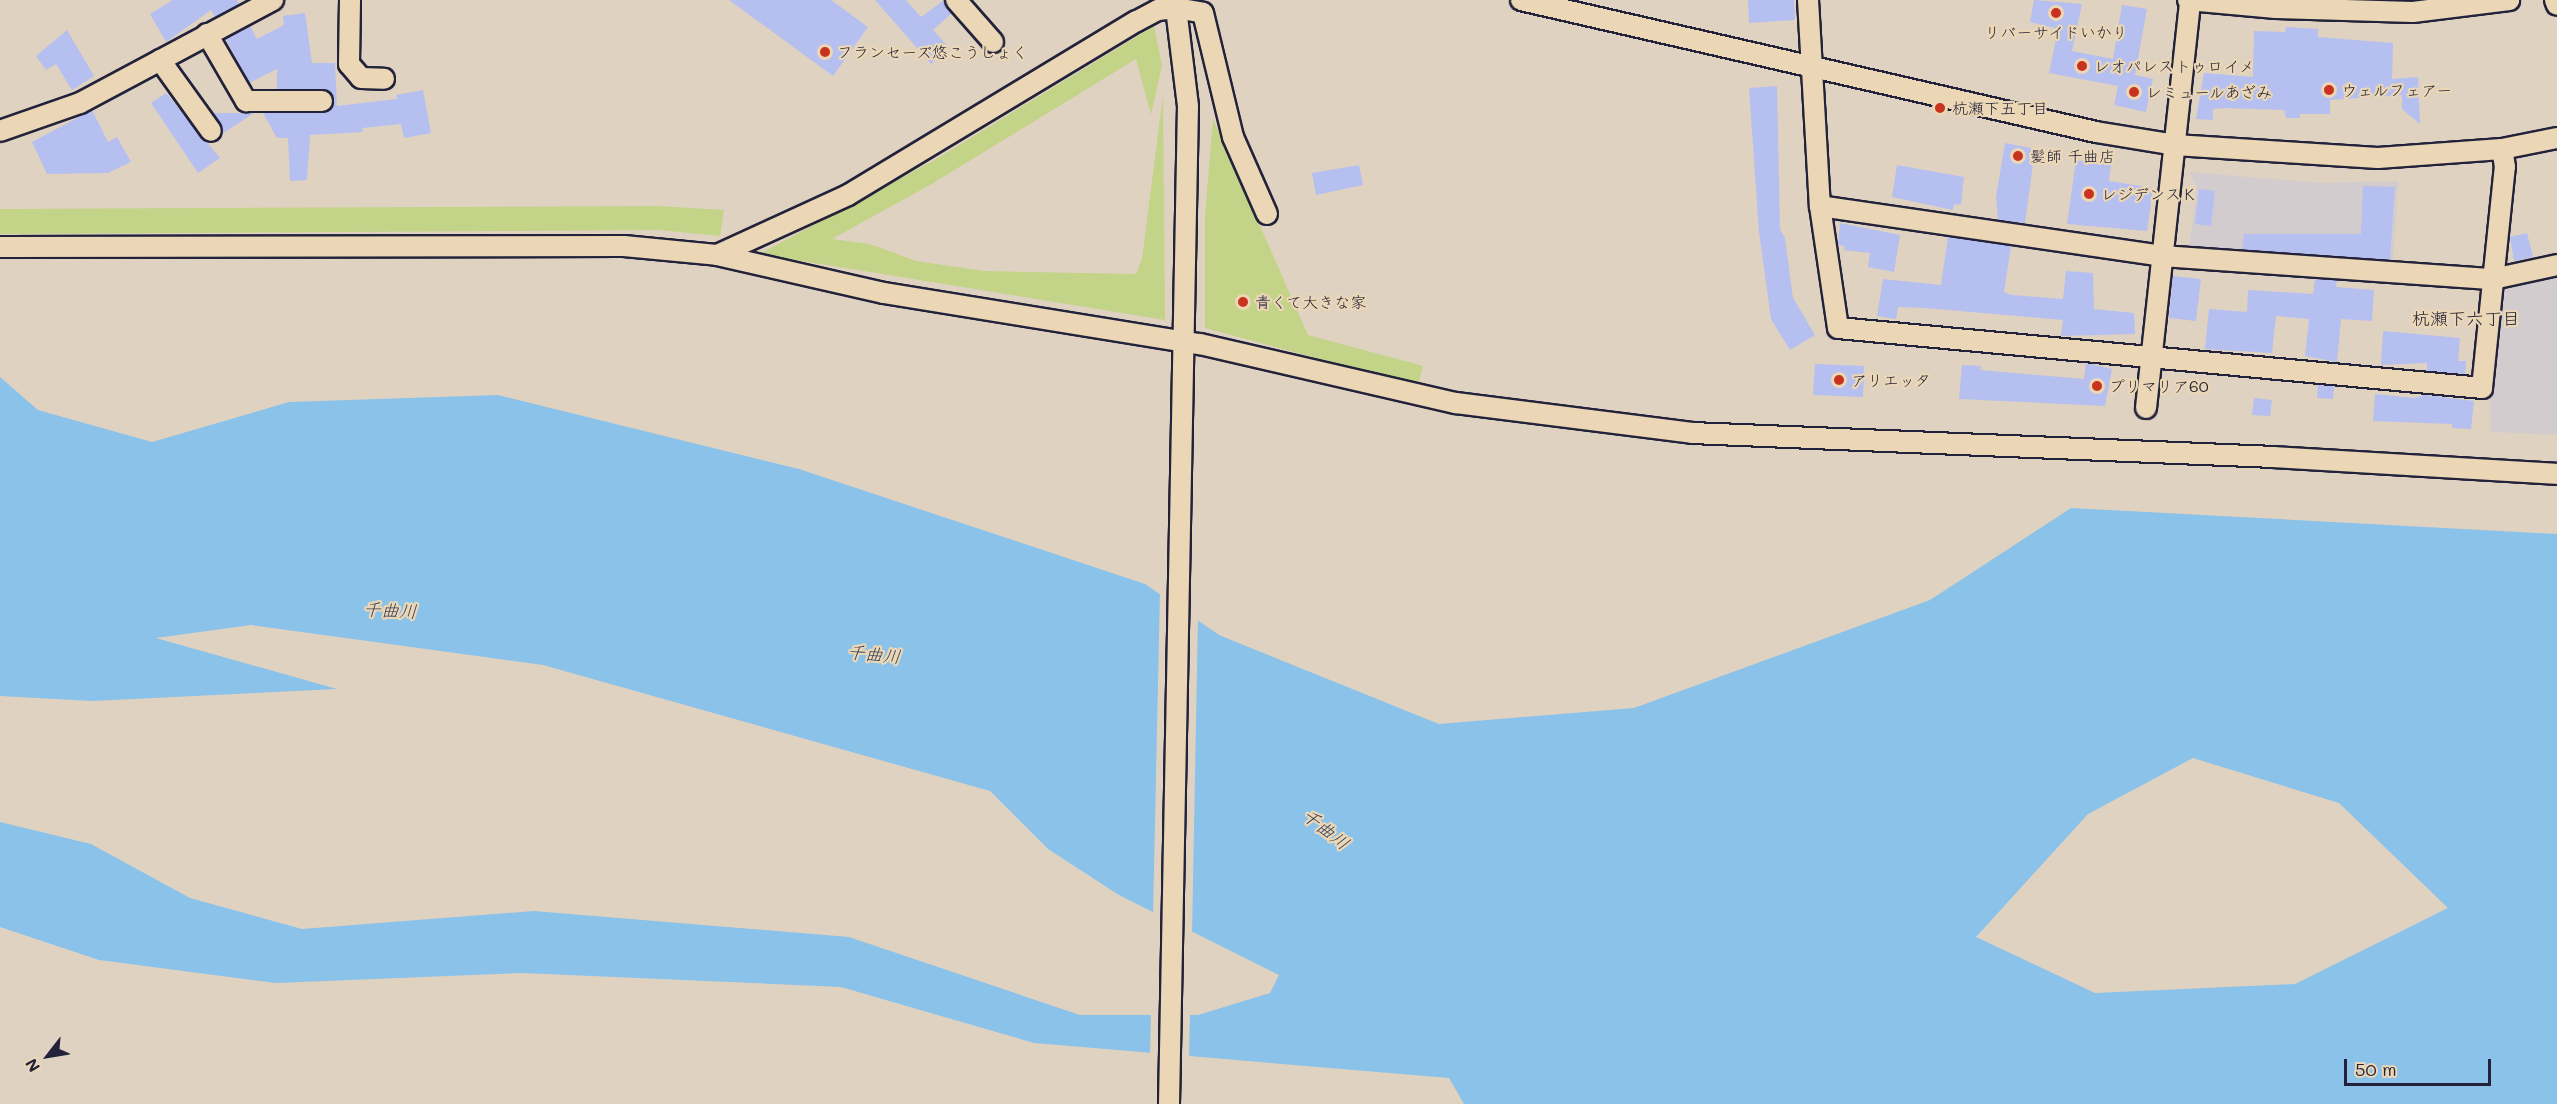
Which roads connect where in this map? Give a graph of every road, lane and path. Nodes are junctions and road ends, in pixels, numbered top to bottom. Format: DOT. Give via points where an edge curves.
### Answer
graph roads {
  1 [pos="350,0"];
  2 [pos="956,0"];
  3 [pos="1521,0"];
  4 [pos="1808,0"];
  5 [pos="2190,0"];
  6 [pos="2509,0"];
  7 [pos="2555,0"];
  8 [pos="267,1"];
  9 [pos="1176,4"];
  10 [pos="2557,5"];
  11 [pos="2411,6"];
  12 [pos="207,34"];
  13 [pos="993,42"];
  14 [pos="160,60"];
  15 [pos="1812,65"];
  16 [pos="384,79"];
  17 [pos="322,102"];
  18 [pos="0,131"];
  19 [pos="211,131"];
  20 [pos="2557,138"];
  21 [pos="2175,145"];
  22 [pos="2502,149"];
  23 [pos="1820,206"];
  24 [pos="1267,214"];
  25 [pos="0,247"];
  26 [pos="717,255"];
  27 [pos="2162,256"];
  28 [pos="2557,266"];
  29 [pos="2493,279"];
  30 [pos="1186,341"];
  31 [pos="2151,357"];
  32 [pos="2146,408"];
  33 [pos="2557,474"];
  34 [pos="1169,1104"];
  1 -- 16 [label="street" via="349,64 361,78"];
  2 -- 13 [label="street"];
  3 -- 15 [label="street"];
  4 -- 15 [label="street"];
  5 -- 11 [label="street" via="2276,8"];
  5 -- 21 [label="street"];
  6 -- 11 [label="street"];
  7 -- 10 [label="street"];
  8 -- 12 [label="street"];
  9 -- 24 [label="street" via="1203,13 1233,137"];
  9 -- 26 [label="street" via="1137,21 848,195"];
  9 -- 30 [label="street" via="1188,106"];
  12 -- 14 [label="street"];
  12 -- 17 [label="street" via="246,101"];
  14 -- 18 [label="street" via="80,103"];
  14 -- 19 [label="street"];
  15 -- 21 [label="street" via="2096,132"];
  15 -- 23 [label="street"];
  20 -- 22 [label="street"];
  21 -- 22 [label="street" via="2378,158"];
  21 -- 27 [label="street"];
  22 -- 29 [label="street" via="2505,167"];
  23 -- 27 [label="street"];
  23 -- 31 [label="street" via="1838,328"];
  25 -- 26 [label="street" via="624,246"];
  26 -- 30 [label="street" via="884,293"];
  27 -- 29 [label="street"];
  27 -- 31 [label="street"];
  28 -- 29 [label="street"];
  29 -- 31 [label="street" via="2482,388"];
  30 -- 33 [label="street" via="1456,403 1692,433 2274,457"];
  30 -- 34 [label="street"];
  31 -- 32 [label="street"];
}
